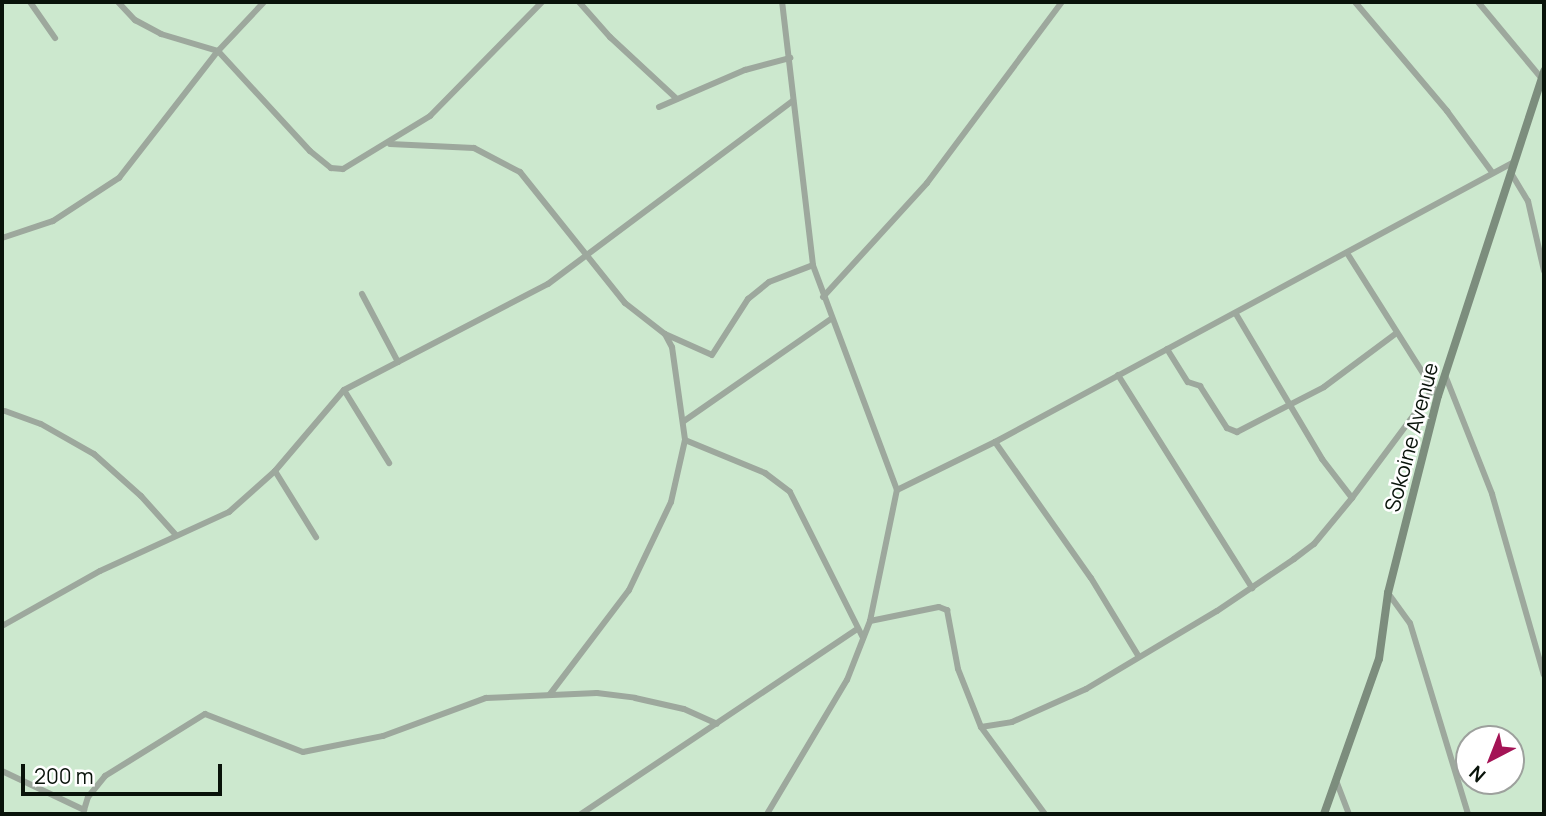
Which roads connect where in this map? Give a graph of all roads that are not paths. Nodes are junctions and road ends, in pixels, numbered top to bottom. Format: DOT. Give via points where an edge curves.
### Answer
graph roads {
  1 [pos="30,2"];
  2 [pos="118,2"];
  3 [pos="264,2"];
  4 [pos="542,2"];
  5 [pos="579,2"];
  6 [pos="782,2"];
  7 [pos="1062,2"];
  8 [pos="1355,2"];
  9 [pos="1478,2"];
  10 [pos="55,38"];
  11 [pos="218,51"];
  12 [pos="790,58"];
  13 [pos="1544,77"];
  14 [pos="677,99"];
  15 [pos="793,101"];
  16 [pos="659,107"];
  17 [pos="390,144"];
  18 [pos="1514,162"];
  19 [pos="1492,172"];
  20 [pos="1511,173"];
  21 [pos="2,238"];
  22 [pos="588,253"];
  23 [pos="1348,253"];
  24 [pos="813,265"];
  25 [pos="1544,271"];
  26 [pos="362,294"];
  27 [pos="823,297"];
  28 [pos="1236,314"];
  29 [pos="831,318"];
  30 [pos="665,334"];
  31 [pos="1395,334"];
  32 [pos="1167,349"];
  33 [pos="398,362"];
  34 [pos="1118,375"];
  35 [pos="1446,375"];
  36 [pos="344,390"];
  37 [pos="1436,392"];
  38 [pos="1289,406"];
  39 [pos="5,411"];
  40 [pos="684,421"];
  41 [pos="685,440"];
  42 [pos="995,442"];
  43 [pos="389,463"];
  44 [pos="275,471"];
  45 [pos="897,490"];
  46 [pos="1352,498"];
  47 [pos="176,535"];
  48 [pos="316,537"];
  49 [pos="1252,587"];
  50 [pos="1388,593"];
  51 [pos="870,621"];
  52 [pos="2,626"];
  53 [pos="856,630"];
  54 [pos="863,638"];
  55 [pos="1139,657"];
  56 [pos="1544,675"];
  57 [pos="550,694"];
  58 [pos="717,724"];
  59 [pos="981,727"];
  60 [pos="2,771"];
  61 [pos="1337,783"];
  62 [pos="582,814"];
  63 [pos="767,814"];
  64 [pos="1045,814"];
  65 [pos="1324,814"];
  66 [pos="1349,814"];
  67 [pos="1468,814"];
  1 -- 10 [label="street"];
  2 -- 11 [label="street" via="135,20 161,34"];
  3 -- 11 [label="street"];
  4 -- 17 [label="street" via="480,60 446,101"];
  5 -- 14 [label="street"];
  6 -- 12 [label="street"];
  7 -- 27 [label="street" via="927,183"];
  8 -- 19 [label="street"];
  9 -- 13 [label="street"];
  11 -- 17 [label="street" via="331,168 343,169"];
  11 -- 21 [label="street" via="119,178 53,221"];
  12 -- 14 [label="street" via="745,70"];
  12 -- 15 [label="street"];
  13 -- 18 [label="street, Sokoine Avenue"];
  14 -- 16 [label="street"];
  15 -- 22 [label="street"];
  15 -- 24 [label="street"];
  17 -- 22 [label="street" via="452,144 498,157 520,172"];
  18 -- 19 [label="street"];
  18 -- 20 [label="street, Sokoine Avenue"];
  19 -- 23 [label="street"];
  20 -- 25 [label="street" via="1528,201"];
  20 -- 35 [label="street, Sokoine Avenue"];
  22 -- 30 [label="street" via="625,303"];
  22 -- 33 [label="street" via="520,300"];
  23 -- 28 [label="street"];
  23 -- 31 [label="street"];
  24 -- 27 [label="street"];
  24 -- 30 [label="street" via="769,282 748,299 712,355"];
  26 -- 33 [label="street"];
  27 -- 29 [label="street"];
  28 -- 32 [label="street"];
  28 -- 38 [label="street"];
  29 -- 40 [label="street"];
  29 -- 45 [label="street"];
  30 -- 40 [label="street" via="676,364"];
  31 -- 37 [label="street"];
  31 -- 38 [label="street" via="1324,387"];
  32 -- 34 [label="street"];
  32 -- 38 [label="street" via="1188,382 1203,390 1232,432"];
  33 -- 36 [label="street"];
  34 -- 42 [label="street"];
  34 -- 49 [label="street"];
  35 -- 37 [label="street, Sokoine Avenue"];
  35 -- 56 [label="street" via="1492,494"];
  36 -- 43 [label="street"];
  36 -- 44 [label="street"];
  37 -- 46 [label="street"];
  37 -- 50 [label="street, Sokoine Avenue"];
  38 -- 46 [label="street"];
  39 -- 47 [label="street" via="41,424 94,454"];
  40 -- 41 [label="street"];
  41 -- 53 [label="street" via="765,473 790,492 802,508"];
  41 -- 57 [label="street" via="671,502 647,561 606,624"];
  42 -- 45 [label="street"];
  42 -- 55 [label="street" via="1091,578"];
  44 -- 47 [label="street" via="217,520"];
  44 -- 48 [label="street"];
  45 -- 51 [label="street"];
  46 -- 49 [label="street" via="1314,544"];
  47 -- 52 [label="street"];
  49 -- 55 [label="street"];
  50 -- 61 [label="street, Sokoine Avenue" via="1379,659"];
  50 -- 67 [label="street" via="1410,623"];
  51 -- 54 [label="street"];
  51 -- 59 [label="street" via="939,607 947,610 958,669"];
  53 -- 54 [label="street"];
  53 -- 58 [label="street"];
  54 -- 63 [label="street" via="829,715"];
  55 -- 59 [label="street" via="1035,713"];
  57 -- 58 [label="street" via="635,698 684,709"];
  57 -- 60 [label="street" via="486,698 383,736 303,752 205,713 105,776 84,810"];
  58 -- 62 [label="street"];
  59 -- 64 [label="street"];
  61 -- 65 [label="street, Sokoine Avenue"];
  61 -- 66 [label="street"];
}
